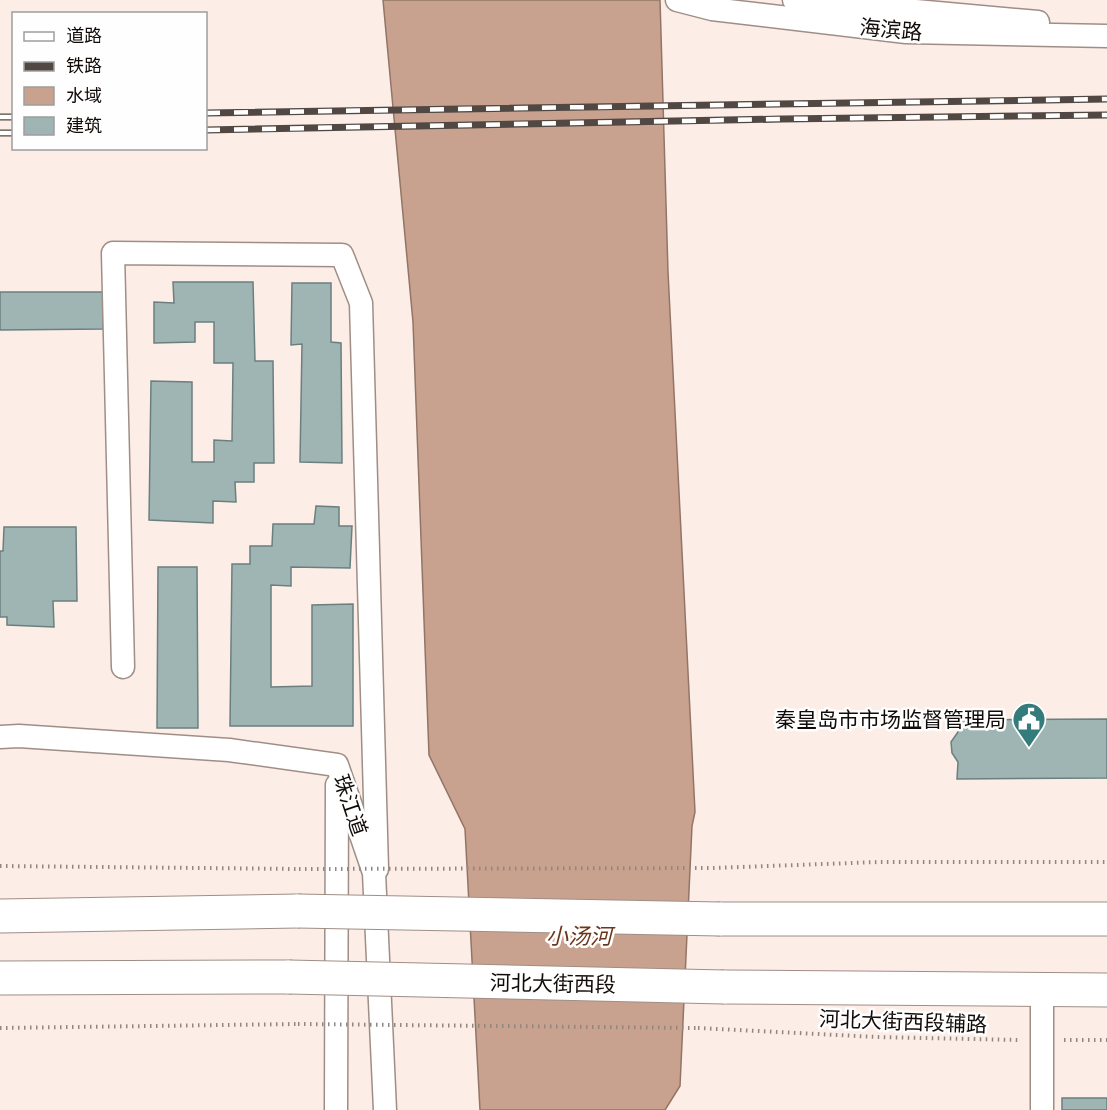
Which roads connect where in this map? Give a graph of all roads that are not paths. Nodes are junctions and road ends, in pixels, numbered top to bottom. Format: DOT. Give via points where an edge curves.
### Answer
graph roads {
  1 [pos="677,0"];
  2 [pos="794,0"];
  3 [pos="1107,20"];
  4 [pos="1107,36"];
  5 [pos="123,667"];
  6 [pos="0,737"];
  7 [pos="337,765"];
  8 [pos="377,869"];
  9 [pos="0,916"];
  10 [pos="1107,919"];
  11 [pos="0,978"];
  12 [pos="1042,989"];
  13 [pos="1107,990"];
  14 [pos="336,1110"];
  15 [pos="385,1110"];
  16 [pos="1042,1110"];
  1 -- 4 [label="street, 海滨路" via="712,9 906,32"];
  2 -- 3 [label="street, 海滨路" via="1044,22"];
  5 -- 8 [label="street" via="113,253 342,255 361,303"];
  6 -- 7 [label="street, 珠江道" via="229,750"];
  7 -- 14 [label="street"];
  7 -- 15 [label="street, 珠江道" via="374,873"];
  9 -- 10 [label="highway, bridge" via="298,911 720,919"];
  11 -- 12 [label="highway, 河北大街西段, bridge" via="289,977 724,987"];
  12 -- 13 [label="highway, 河北大街西段"];
  12 -- 16 [label="street"];
}
